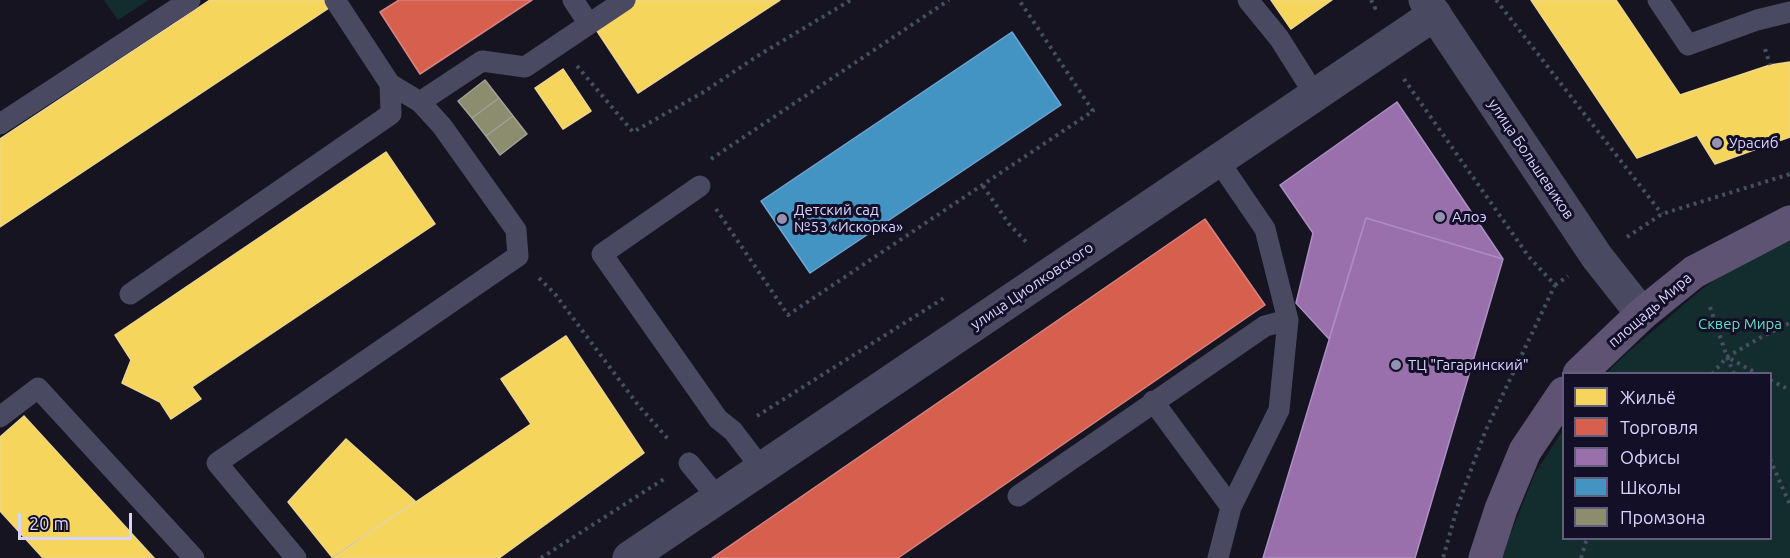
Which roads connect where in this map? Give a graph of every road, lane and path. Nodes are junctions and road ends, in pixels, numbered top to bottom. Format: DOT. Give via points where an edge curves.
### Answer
graph roads {
  1 [pos="190,0"];
  2 [pos="335,0"];
  3 [pos="573,0"];
  4 [pos="626,0"];
  5 [pos="851,0"];
  6 [pos="949,0"];
  7 [pos="1019,0"];
  8 [pos="1248,0"];
  9 [pos="1371,0"];
  10 [pos="1496,0"];
  11 [pos="1658,0"];
  12 [pos="1430,7"];
  13 [pos="1790,12"];
  14 [pos="1368,13"];
  15 [pos="589,24"];
  16 [pos="560,44"];
  17 [pos="1404,79"];
  18 [pos="390,84"];
  19 [pos="1315,95"];
  20 [pos="420,102"];
  21 [pos="0,124"];
  22 [pos="1218,160"];
  23 [pos="1790,174"];
  24 [pos="700,186"];
  25 [pos="983,186"];
  26 [pos="1790,222"];
  27 [pos="1019,251"];
  28 [pos="518,256"];
  29 [pos="130,294"];
  30 [pos="950,294"];
  31 [pos="1707,298"];
  32 [pos="1642,314"];
  33 [pos="1288,320"];
  34 [pos="1790,323"];
  35 [pos="1727,357"];
  36 [pos="1581,372"];
  37 [pos="1714,372"];
  38 [pos="1733,372"];
  39 [pos="1754,372"];
  40 [pos="1772,381"];
  41 [pos="1790,390"];
  42 [pos="1562,395"];
  43 [pos="1153,401"];
  44 [pos="0,417"];
  45 [pos="733,431"];
  46 [pos="689,463"];
  47 [pos="1772,464"];
  48 [pos="762,470"];
  49 [pos="1018,496"];
  50 [pos="718,498"];
  51 [pos="1790,505"];
  52 [pos="1231,507"];
  53 [pos="1586,540"];
  54 [pos="649,552"];
  55 [pos="194,558"];
  56 [pos="296,558"];
  57 [pos="541,558"];
  58 [pos="1218,558"];
  59 [pos="1443,558"];
  60 [pos="1485,558"];
  61 [pos="1581,558"];
  1 -- 21 [label="lane"];
  2 -- 18 [label="lane"];
  3 -- 15 [label="lane"];
  4 -- 15 [label="lane"];
  5 -- 16 [label="path" via="633,132"];
  6 -- 24 [label="path" via="692,172"];
  7 -- 25 [label="path" via="1094,111"];
  8 -- 19 [label="lane" via="1279,38"];
  9 -- 14 [label="path" via="1375,8"];
  10 -- 23 [label="path" via="1662,214"];
  11 -- 13 [label="lane" via="1688,45"];
  12 -- 19 [label="street, улица Циолковского"];
  12 -- 32 [label="street, улица Большевиков" via="1597,257"];
  15 -- 16 [label="lane"];
  16 -- 20 [label="lane" via="525,67 482,60"];
  17 -- 59 [label="path" via="1529,257 1555,285 1485,432"];
  18 -- 20 [label="lane"];
  18 -- 29 [label="lane" via="391,114"];
  19 -- 22 [label="street, улица Циолковского"];
  20 -- 28 [label="lane" via="442,126 516,230"];
  22 -- 33 [label="lane" via="1265,229"];
  22 -- 48 [label="street, улица Циолковского"];
  24 -- 25 [label="path" via="788,315"];
  24 -- 45 [label="lane" via="602,254 718,418"];
  25 -- 27 [label="path" via="1029,245"];
  26 -- 32 [label="main road, площадь Мира" via="1694,272"];
  28 -- 46 [label="path" via="555,294 638,405"];
  28 -- 56 [label="lane" via="217,463"];
  30 -- 45 [label="path"];
  31 -- 35 [label="path"];
  32 -- 36 [label="main road, площадь Мира"];
  33 -- 43 [label="lane" via="1265,326"];
  33 -- 52 [label="lane" via="1279,410"];
  34 -- 35 [label="path"];
  35 -- 37 [label="path"];
  35 -- 38 [label="path"];
  35 -- 39 [label="path"];
  40 -- 41 [label="path"];
  42 -- 60 [label="main road" via="1525,451"];
  43 -- 49 [label="lane"];
  43 -- 52 [label="lane"];
  44 -- 55 [label="lane" via="38,388"];
  45 -- 48 [label="lane"];
  46 -- 50 [label="lane"];
  46 -- 57 [label="path"];
  47 -- 51 [label="path"];
  48 -- 50 [label="street, улица Циолковского"];
  50 -- 54 [label="street, улица Циолковского"];
  52 -- 58 [label="lane"];
  53 -- 61 [label="path"];
}
